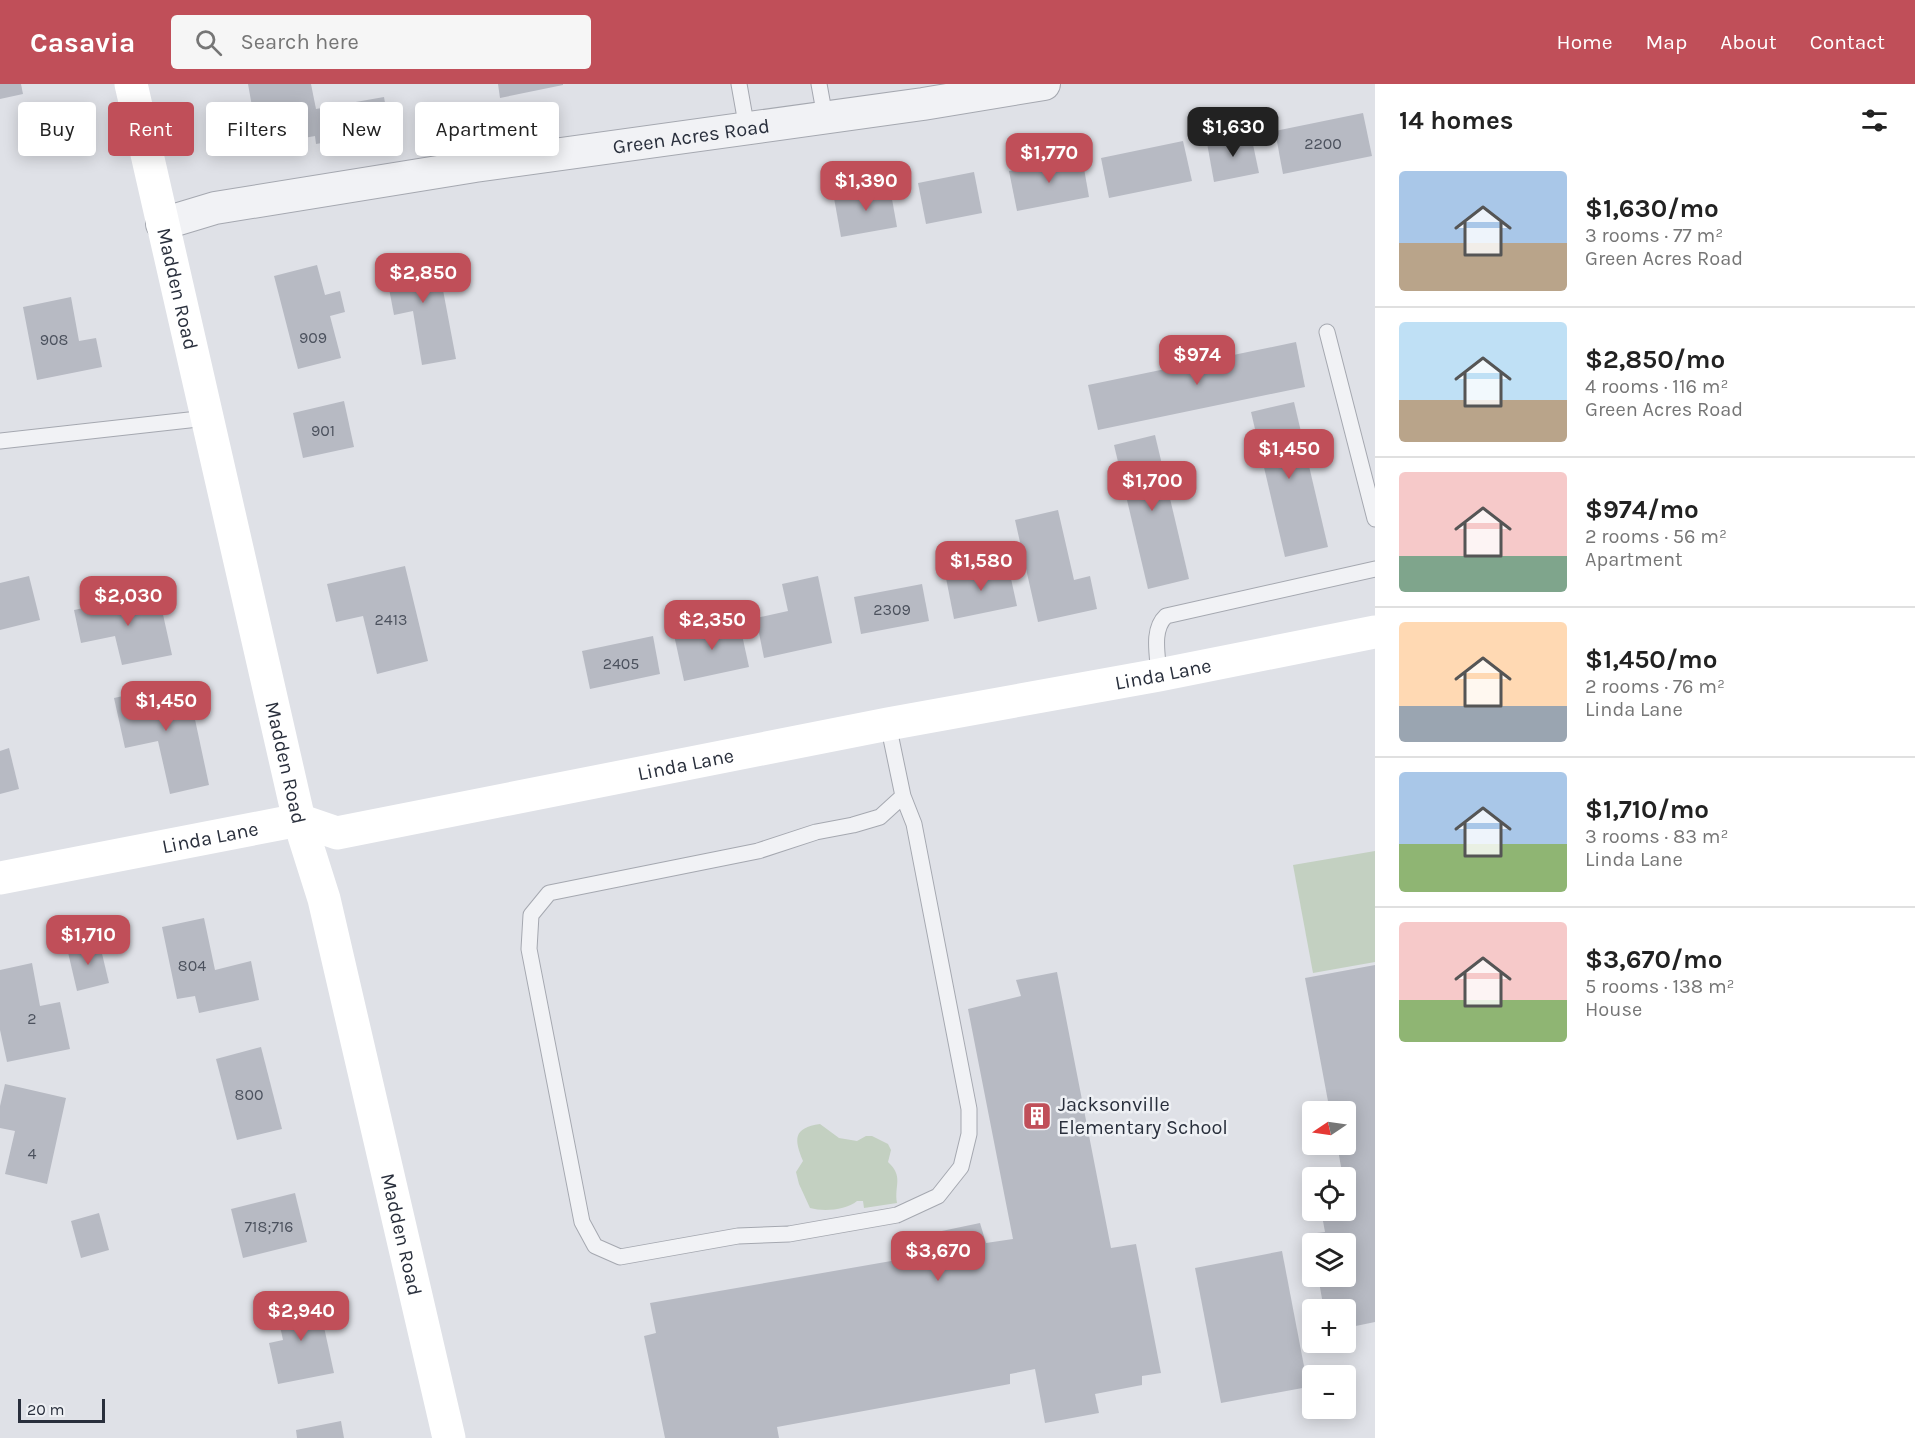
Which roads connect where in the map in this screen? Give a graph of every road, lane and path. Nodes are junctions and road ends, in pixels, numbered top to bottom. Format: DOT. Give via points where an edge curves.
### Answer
graph roads {
  1 [pos="131,84"];
  2 [pos="739,84"];
  3 [pos="819,84"];
  4 [pos="1044,84"];
  5 [pos="825,117"];
  6 [pos="747,129"];
  7 [pos="162,224"];
  8 [pos="1327,332"];
  9 [pos="207,418"];
  10 [pos="0,441"];
  11 [pos="1375,519"];
  12 [pos="1375,569"];
  13 [pos="1375,632"];
  14 [pos="1159,675"];
  15 [pos="888,724"];
  16 [pos="903,796"];
  17 [pos="300,820"];
  18 [pos="0,878"];
  19 [pos="449,1438"];
  1 -- 7 [label="street, Madden Road"];
  2 -- 6 [label="lane"];
  3 -- 5 [label="lane"];
  4 -- 5 [label="street, Green Acres Road"];
  5 -- 6 [label="street, Green Acres Road"];
  6 -- 7 [label="street, Green Acres Road" via="475,166 215,208"];
  7 -- 9 [label="street, Madden Road"];
  8 -- 11 [label="lane"];
  9 -- 10 [label="lane"];
  9 -- 17 [label="street, Madden Road"];
  12 -- 14 [label="lane" via="1166,616 1157,629"];
  13 -- 14 [label="street, Linda Lane"];
  14 -- 15 [label="street, Linda Lane"];
  15 -- 16 [label="lane"];
  15 -- 17 [label="street, Linda Lane" via="337,833"];
  16 -- 16 [label="lane" via="880,817 853,825 816,832 758,851 549,893 531,915 529,949 577,1199 582,1222 595,1246 620,1257 738,1236 789,1234 897,1215 938,1196 961,1167 969,1134 969,1109 914,824"];
  17 -- 18 [label="street, Linda Lane"];
  17 -- 19 [label="street, Madden Road" via="324,898"];
}
